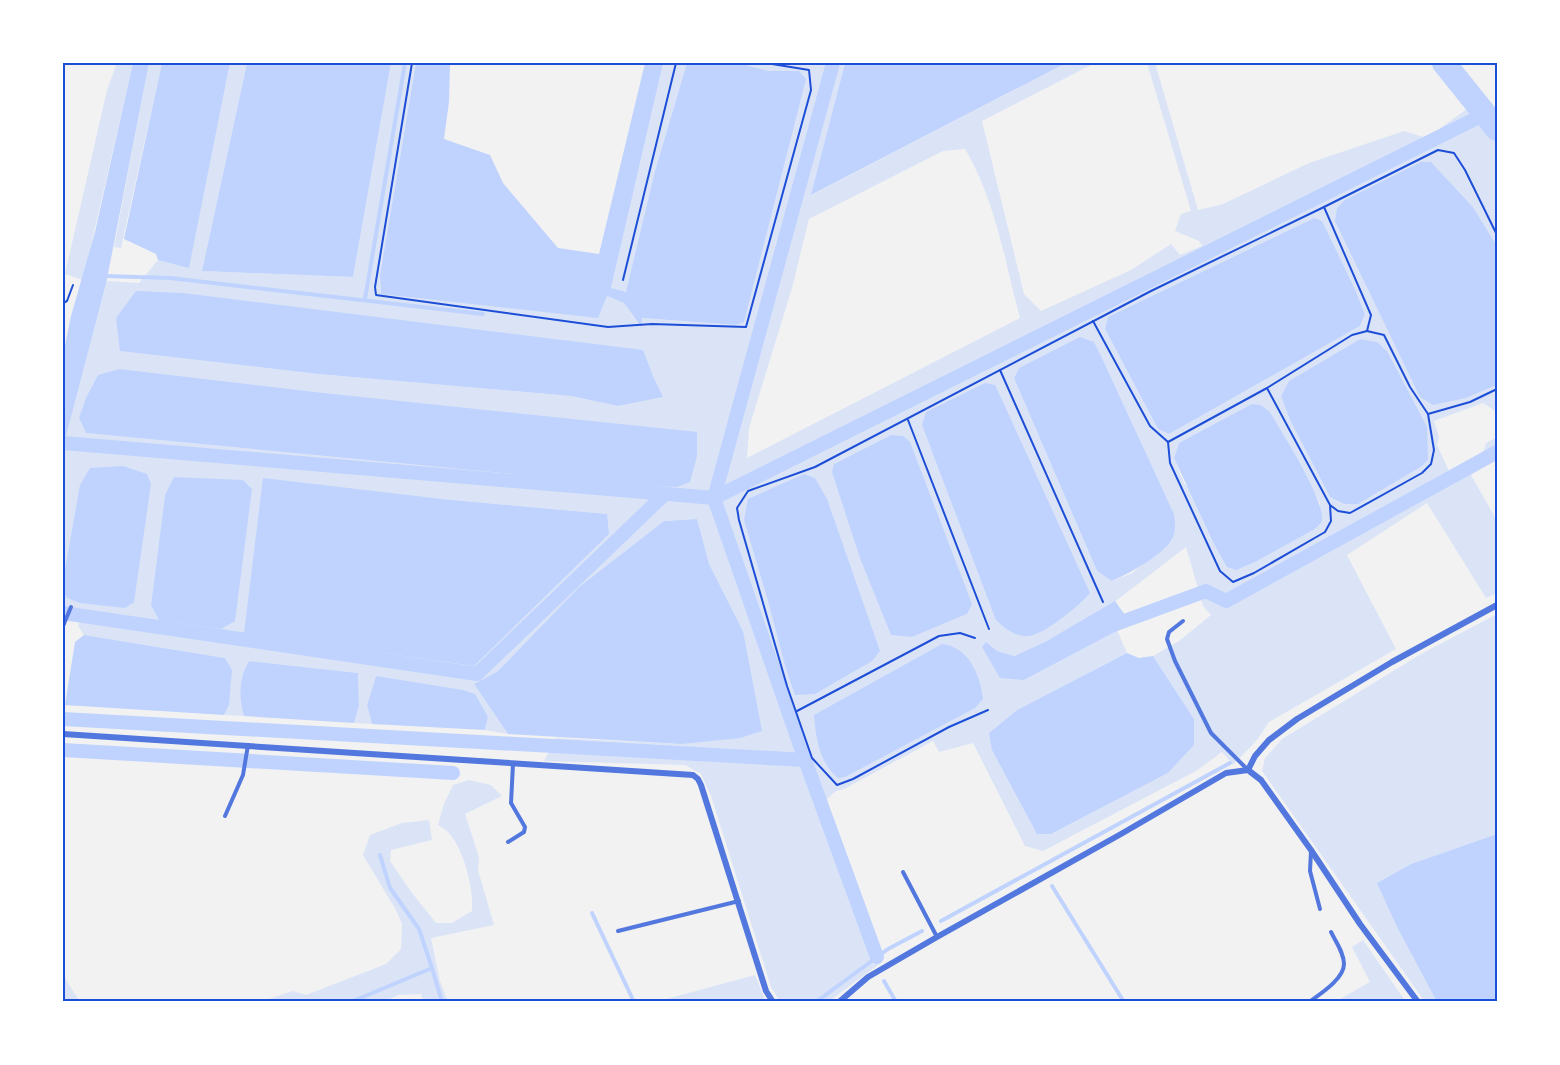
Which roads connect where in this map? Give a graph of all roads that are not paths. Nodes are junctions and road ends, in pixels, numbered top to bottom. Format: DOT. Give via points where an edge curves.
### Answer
graph roads {
  1 [pos="1497,605"];
  2 [pos="71,607"];
  3 [pos="1183,621"];
  4 [pos="63,626"];
  5 [pos="63,734"];
  6 [pos="248,745"];
  7 [pos="513,764"];
  8 [pos="1248,770"];
  9 [pos="225,816"];
  10 [pos="508,842"];
  11 [pos="1311,850"];
  12 [pos="903,872"];
  13 [pos="739,901"];
  14 [pos="1320,909"];
  15 [pos="618,931"];
  16 [pos="1331,932"];
  17 [pos="936,937"];
  18 [pos="773,1002"];
  19 [pos="839,1002"];
  20 [pos="1309,1002"];
  21 [pos="1418,1002"];
  1 -- 8 [label="street" via="1297,718 1269,740"];
  2 -- 4 [label="lane"];
  3 -- 8 [label="lane" via="1169,632 1167,639 1175,661 1211,733"];
  5 -- 6 [label="street"];
  6 -- 7 [label="street"];
  6 -- 9 [label="lane" via="243,775"];
  7 -- 10 [label="lane" via="511,803 525,827 524,832"];
  7 -- 13 [label="street" via="693,775 701,785"];
  8 -- 11 [label="street" via="1261,780"];
  8 -- 17 [label="street" via="1226,773"];
  11 -- 14 [label="lane" via="1310,871"];
  11 -- 21 [label="street"];
  12 -- 17 [label="lane"];
  13 -- 15 [label="lane"];
  13 -- 18 [label="street" via="766,991"];
  16 -- 20 [label="lane" via="1342,953 1341,975"];
  17 -- 19 [label="street" via="868,977"];
}
